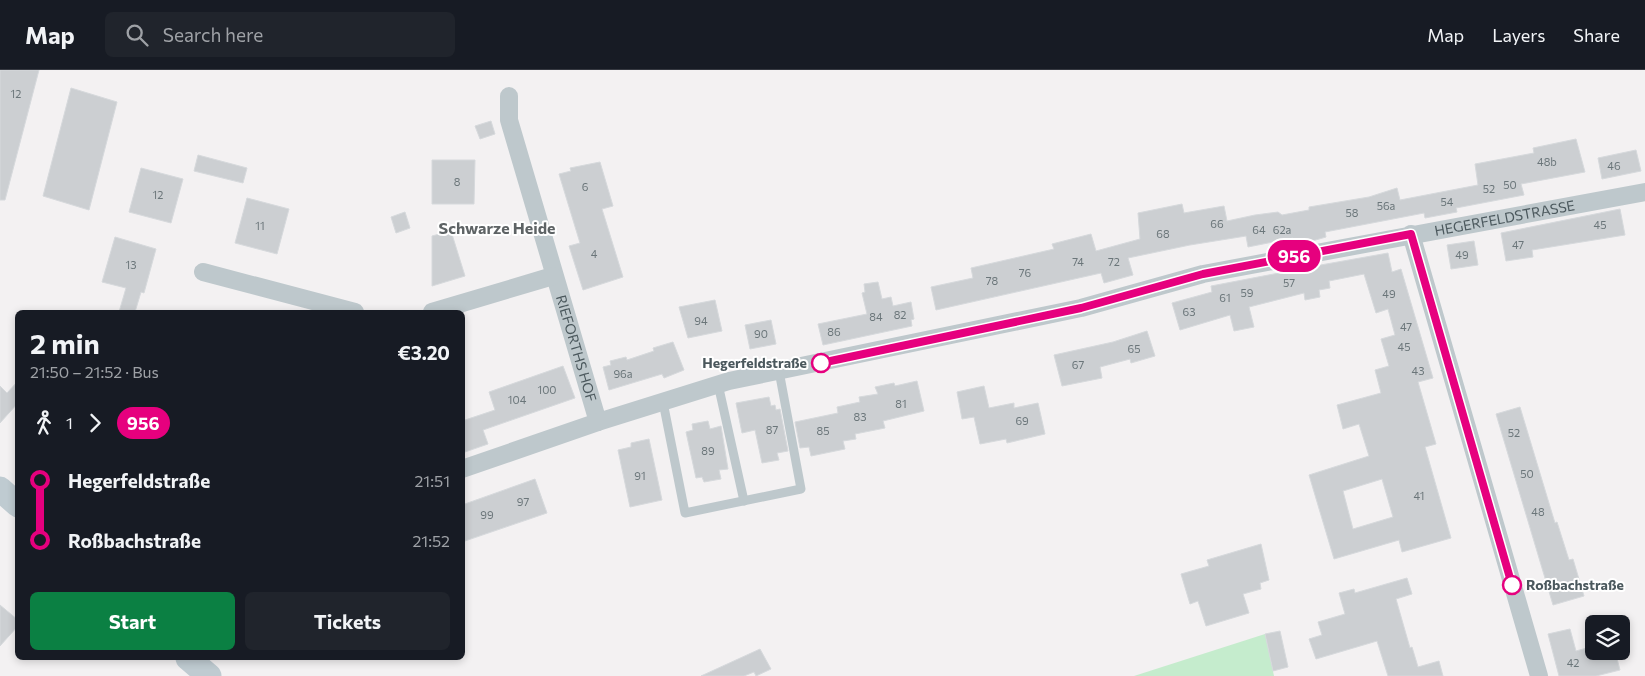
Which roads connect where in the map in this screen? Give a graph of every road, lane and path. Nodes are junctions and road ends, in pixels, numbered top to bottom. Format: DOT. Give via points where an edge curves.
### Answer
graph roads {
  1 [pos="510,96"];
  2 [pos="1645,192"];
  3 [pos="1411,234"];
  4 [pos="203,272"];
  5 [pos="554,276"];
  6 [pos="347,310"];
  7 [pos="439,310"];
  8 [pos="779,371"];
  9 [pos="718,384"];
  10 [pos="663,402"];
  11 [pos="598,422"];
  12 [pos="465,468"];
  13 [pos="0,489"];
  14 [pos="744,501"];
  15 [pos="15,502"];
  16 [pos="190,660"];
  17 [pos="209,676"];
  18 [pos="1539,676"];
  1 -- 5 [label="street, RIEFORTHS HOF" via="510,120"];
  2 -- 3 [label="street, HEGERFELDSTRASSE"];
  3 -- 8 [label="street, HEGERFELDSTRASSE" via="1203,274 1081,308"];
  3 -- 18 [label="street"];
  4 -- 6 [label="street"];
  5 -- 7 [label="street"];
  5 -- 11 [label="street, RIEFORTHS HOF"];
  8 -- 9 [label="street, HEGERFELDSTRASSE"];
  8 -- 14 [label="lane" via="801,489"];
  9 -- 10 [label="street, HEGERFELDSTRASSE"];
  9 -- 14 [label="lane"];
  10 -- 11 [label="street, HEGERFELDSTRASSE"];
  10 -- 14 [label="lane" via="685,512"];
  11 -- 12 [label="street, HEGERFELDSTRASSE"];
  13 -- 15 [label="main road"];
  16 -- 17 [label="main road"];
}
